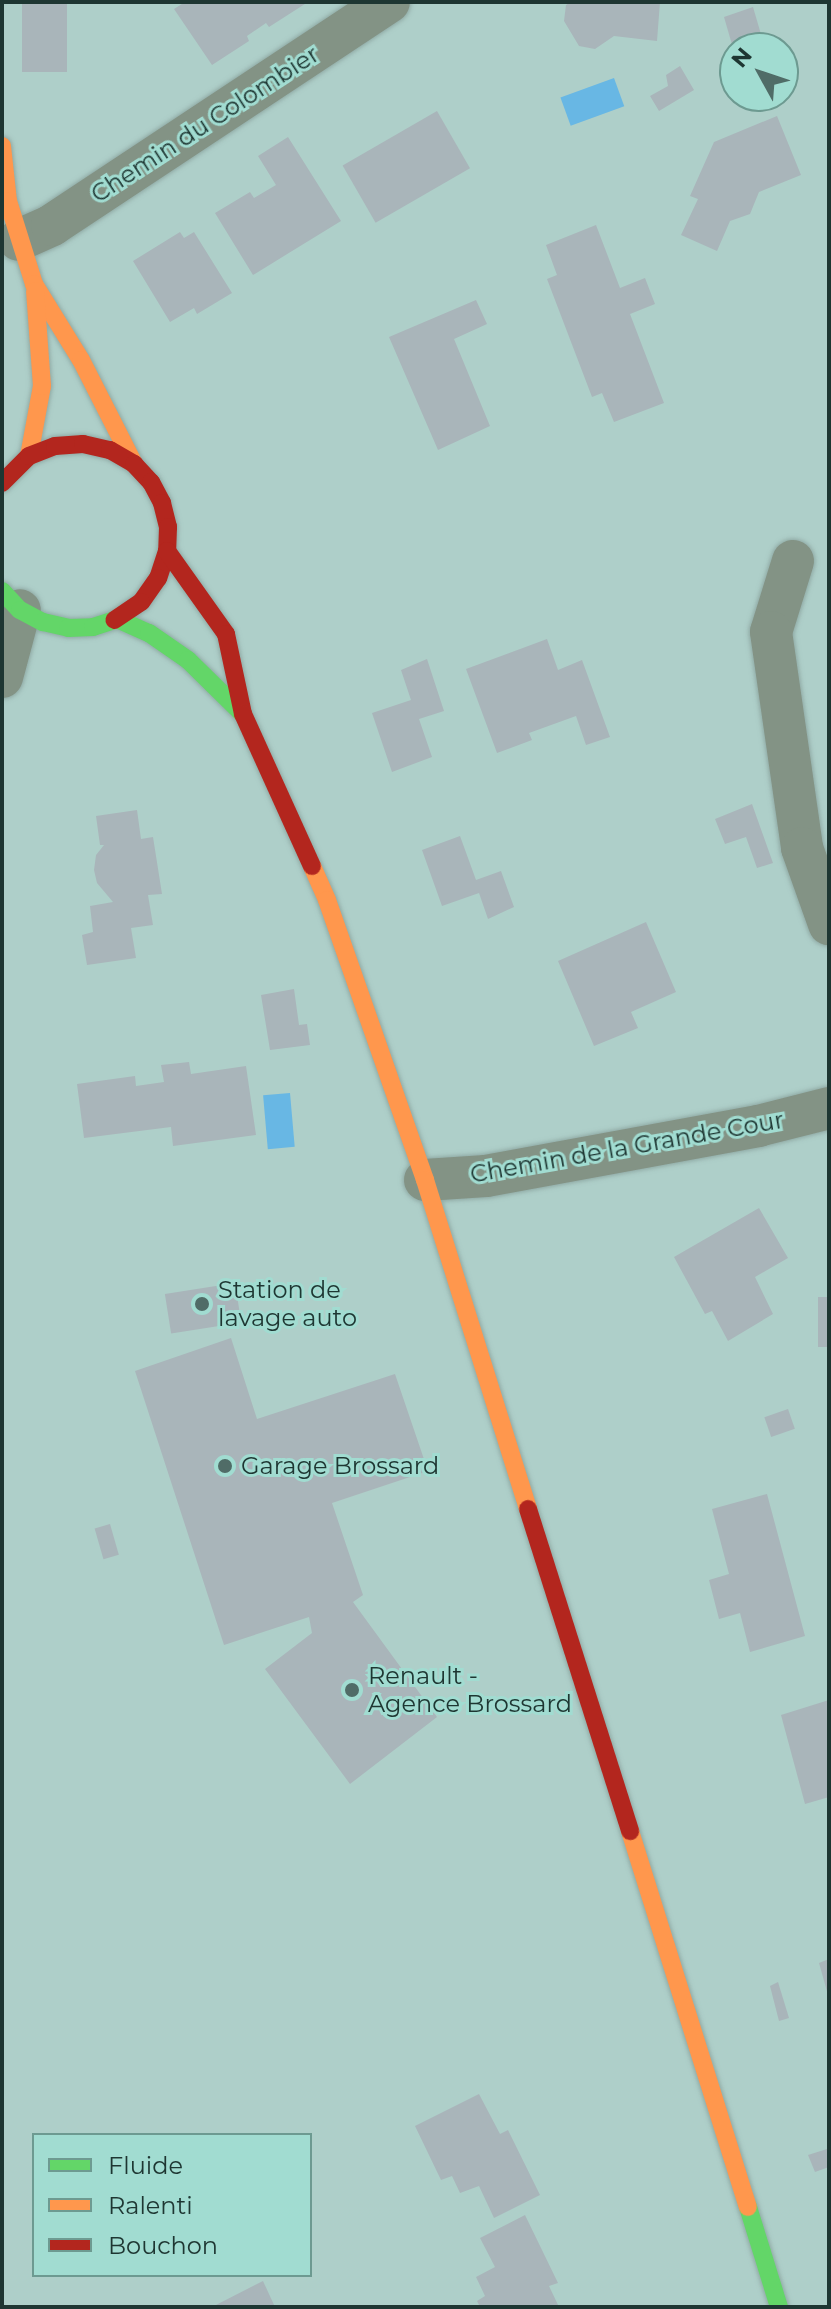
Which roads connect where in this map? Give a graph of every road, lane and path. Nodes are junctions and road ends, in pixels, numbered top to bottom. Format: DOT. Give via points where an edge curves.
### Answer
graph roads {
  1 [pos="389,2"];
  2 [pos="2,146"];
  3 [pos="19,240"];
  4 [pos="34,284"];
  5 [pos="134,464"];
  6 [pos="10,470"];
  7 [pos="167,551"];
  8 [pos="793,561"];
  9 [pos="11,601"];
  10 [pos="117,619"];
  11 [pos="2,677"];
  12 [pos="243,714"];
  13 [pos="829,924"];
  14 [pos="829,1108"];
  15 [pos="425,1180"];
  16 [pos="779,2307"];
  1 -- 3 [label="street, Chemin du Colombier" via="52,225"];
  2 -- 3 [label="main road"];
  3 -- 4 [label="main road"];
  4 -- 5 [label="main road" via="81,360"];
  4 -- 6 [label="main road" via="42,386"];
  5 -- 6 [label="main road" via="110,450 83,444 55,446"];
  5 -- 7 [label="main road" via="162,503"];
  7 -- 10 [label="main road" via="158,578 141,602"];
  7 -- 12 [label="main road" via="226,634"];
  8 -- 13 [label="street" via="771,632 802,848"];
  9 -- 10 [label="main road" via="43,622 68,628"];
  9 -- 11 [label="street"];
  10 -- 12 [label="main road" via="188,660"];
  12 -- 15 [label="main road" via="327,900"];
  14 -- 15 [label="street, Chemin de la Grande Cour" via="486,1176"];
  15 -- 16 [label="main road"];
}
